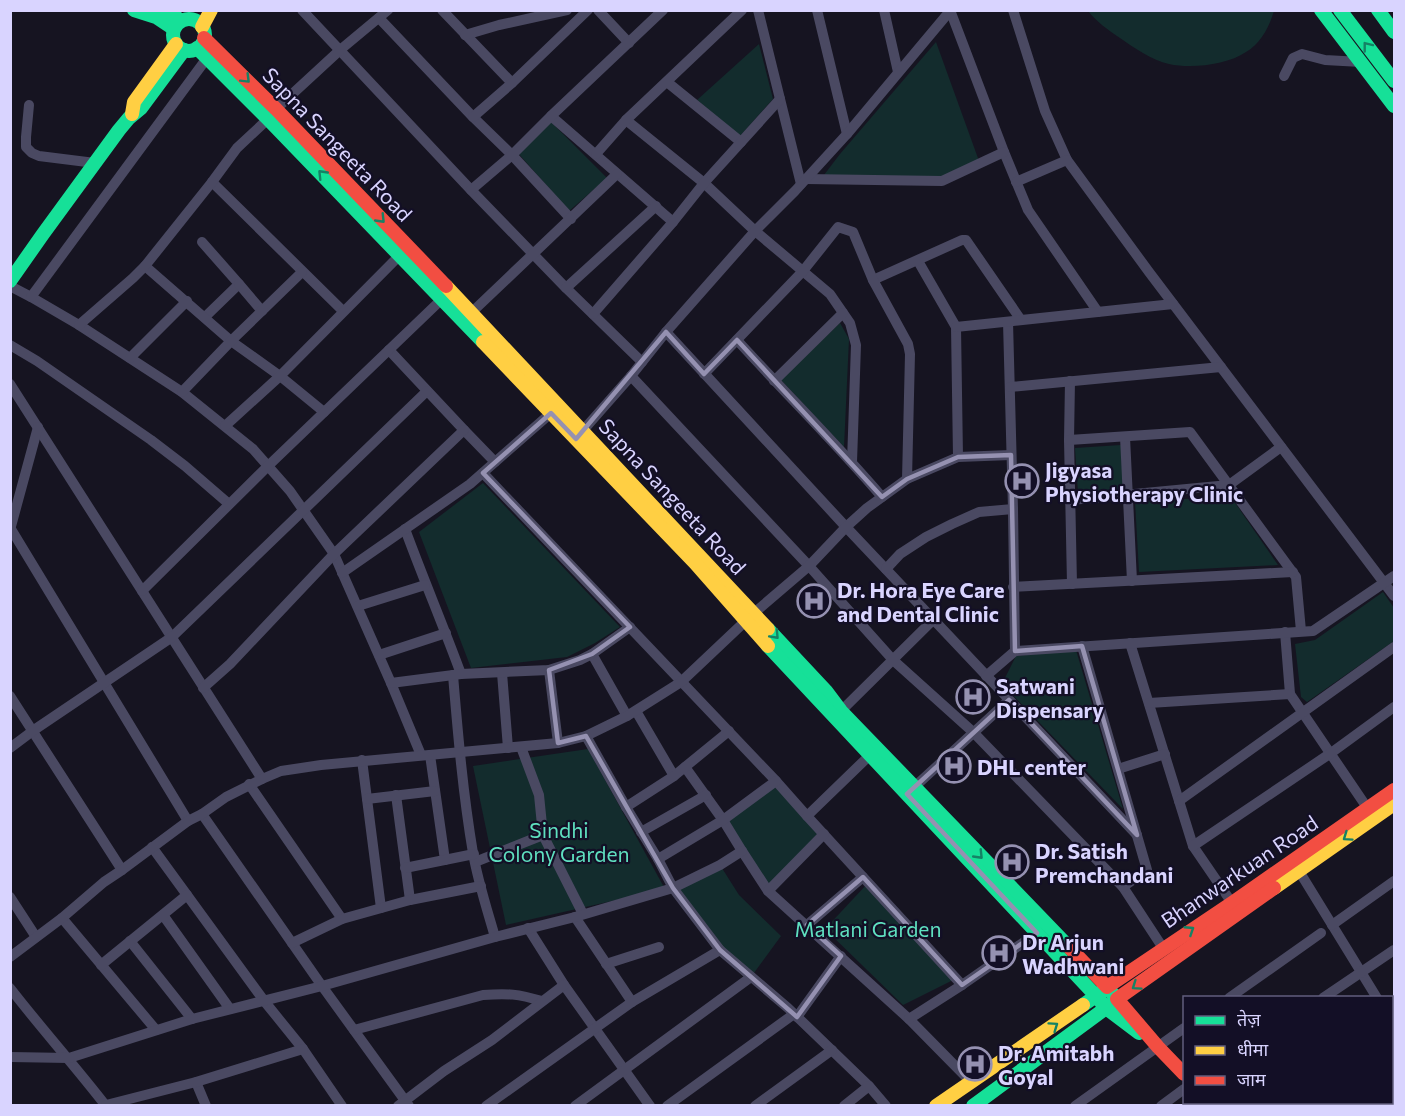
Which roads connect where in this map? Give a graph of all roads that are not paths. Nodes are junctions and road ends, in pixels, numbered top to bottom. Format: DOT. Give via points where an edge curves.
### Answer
graph roads {
  1 [pos="134,10"];
  2 [pos="167,10"];
  3 [pos="211,10"];
  4 [pos="302,10"];
  5 [pos="442,10"];
  6 [pos="567,10"];
  7 [pos="588,10"];
  8 [pos="598,10"];
  9 [pos="663,10"];
  10 [pos="742,10"];
  11 [pos="758,10"];
  12 [pos="817,10"];
  13 [pos="884,10"];
  14 [pos="1013,10"];
  15 [pos="1321,10"];
  16 [pos="1340,10"];
  17 [pos="1378,10"];
  18 [pos="950,11"];
  19 [pos="384,14"];
  20 [pos="1395,32"];
  21 [pos="191,34"];
  22 [pos="465,35"];
  23 [pos="629,43"];
  24 [pos="340,50"];
  25 [pos="1361,62"];
  26 [pos="898,72"];
  27 [pos="1284,76"];
  28 [pos="1395,81"];
  29 [pos="666,82"];
  30 [pos="512,83"];
  31 [pos="780,99"];
  32 [pos="29,105"];
  33 [pos="1395,106"];
  34 [pos="272,114"];
  35 [pos="551,116"];
  36 [pos="473,117"];
  37 [pos="627,120"];
  38 [pos="847,134"];
  39 [pos="741,142"];
  40 [pos="1004,152"];
  41 [pos="596,154"];
  42 [pos="512,155"];
  43 [pos="1067,160"];
  44 [pos="95,163"];
  45 [pos="617,174"];
  46 [pos="212,182"];
  47 [pos="804,182"];
  48 [pos="1016,182"];
  49 [pos="704,183"];
  50 [pos="471,190"];
  51 [pos="656,206"];
  52 [pos="571,219"];
  53 [pos="673,222"];
  54 [pos="755,231"];
  55 [pos="202,242"];
  56 [pos="534,254"];
  57 [pos="400,255"];
  58 [pos="918,261"];
  59 [pos="145,266"];
  60 [pos="803,271"];
  61 [pos="302,272"];
  62 [pos="873,279"];
  63 [pos="10,281"];
  64 [pos="239,284"];
  65 [pos="10,286"];
  66 [pos="566,288"];
  67 [pos="32,297"];
  68 [pos="442,299"];
  69 [pos="187,301"];
  70 [pos="1173,304"];
  71 [pos="262,311"];
  72 [pos="343,311"];
  73 [pos="1098,312"];
  74 [pos="471,313"];
  75 [pos="843,313"];
  76 [pos="593,314"];
  77 [pos="205,317"];
  78 [pos="1021,320"];
  79 [pos="1008,322"];
  80 [pos="79,326"];
  81 [pos="956,327"];
  82 [pos="666,332"];
  83 [pos="737,340"];
  84 [pos="231,341"];
  85 [pos="10,345"];
  86 [pos="389,350"];
  87 [pos="130,358"];
  88 [pos="642,362"];
  89 [pos="1221,367"];
  90 [pos="704,374"];
  91 [pos="280,376"];
  92 [pos="631,376"];
  93 [pos="774,381"];
  94 [pos="1070,381"];
  95 [pos="10,384"];
  96 [pos="1010,387"];
  97 [pos="427,391"];
  98 [pos="182,392"];
  99 [pos="324,412"];
  100 [pos="551,413"];
  101 [pos="225,426"];
  102 [pos="38,428"];
  103 [pos="464,430"];
  104 [pos="579,435"];
  105 [pos="1125,437"];
  106 [pos="1069,440"];
  107 [pos="1281,447"];
  108 [pos="1011,455"];
  109 [pos="958,457"];
  110 [pos="495,462"];
  111 [pos="852,462"];
  112 [pos="268,466"];
  113 [pos="483,473"];
  114 [pos="907,479"];
  115 [pos="1229,485"];
  116 [pos="1128,495"];
  117 [pos="882,497"];
  118 [pos="1071,500"];
  119 [pos="229,504"];
  120 [pos="304,509"];
  121 [pos="1013,509"];
  122 [pos="846,527"];
  123 [pos="405,529"];
  124 [pos="11,530"];
  125 [pos="334,554"];
  126 [pos="809,566"];
  127 [pos="886,570"];
  128 [pos="1293,572"];
  129 [pos="342,573"];
  130 [pos="1395,576"];
  131 [pos="1132,581"];
  132 [pos="1072,584"];
  133 [pos="1385,584"];
  134 [pos="425,585"];
  135 [pos="1013,587"];
  136 [pos="142,591"];
  137 [pos="1395,597"];
  138 [pos="358,606"];
  139 [pos="749,617"];
  140 [pos="933,620"];
  141 [pos="630,627"];
  142 [pos="1301,631"];
  143 [pos="1285,632"];
  144 [pos="446,633"];
  145 [pos="171,637"];
  146 [pos="1130,643"];
  147 [pos="1082,646"];
  148 [pos="1395,647"];
  149 [pos="1015,651"];
  150 [pos="592,654"];
  151 [pos="379,655"];
  152 [pos="893,660"];
  153 [pos="549,670"];
  154 [pos="502,673"];
  155 [pos="457,674"];
  156 [pos="986,676"];
  157 [pos="681,682"];
  158 [pos="104,683"];
  159 [pos="392,683"];
  160 [pos="204,688"];
  161 [pos="1290,694"];
  162 [pos="10,696"];
  163 [pos="1009,700"];
  164 [pos="1149,702"];
  165 [pos="1395,707"];
  166 [pos="841,711"];
  167 [pos="1303,712"];
  168 [pos="632,714"];
  169 [pos="33,730"];
  170 [pos="729,731"];
  171 [pos="973,732"];
  172 [pos="586,736"];
  173 [pos="558,743"];
  174 [pos="521,747"];
  175 [pos="10,748"];
  176 [pos="508,748"];
  177 [pos="459,751"];
  178 [pos="1331,753"];
  179 [pos="1165,754"];
  180 [pos="425,755"];
  181 [pos="870,755"];
  182 [pos="362,760"];
  183 [pos="685,767"];
  184 [pos="1118,769"];
  185 [pos="674,776"];
  186 [pos="262,779"];
  187 [pos="776,780"];
  188 [pos="249,784"];
  189 [pos="1395,789"];
  190 [pos="435,791"];
  191 [pos="911,791"];
  192 [pos="396,795"];
  193 [pos="706,795"];
  194 [pos="367,799"];
  195 [pos="1179,801"];
  196 [pos="1395,804"];
  197 [pos="626,807"];
  198 [pos="1368,809"];
  199 [pos="202,814"];
  200 [pos="807,816"];
  201 [pos="723,820"];
  202 [pos="188,821"];
  203 [pos="641,832"];
  204 [pos="824,834"];
  205 [pos="543,835"];
  206 [pos="1137,835"];
  207 [pos="1193,846"];
  208 [pos="152,847"];
  209 [pos="741,851"];
  210 [pos="474,858"];
  211 [pos="658,859"];
  212 [pos="445,860"];
  213 [pos="405,868"];
  214 [pos="122,870"];
  215 [pos="1299,871"];
  216 [pos="863,877"];
  217 [pos="1395,880"];
  218 [pos="481,886"];
  219 [pos="1123,887"];
  220 [pos="673,888"];
  221 [pos="768,891"];
  222 [pos="187,895"];
  223 [pos="10,897"];
  224 [pos="410,900"];
  225 [pos="1232,903"];
  226 [pos="381,908"];
  227 [pos="163,915"];
  228 [pos="579,915"];
  229 [pos="62,918"];
  230 [pos="342,919"];
  231 [pos="807,925"];
  232 [pos="1332,925"];
  233 [pos="528,928"];
  234 [pos="1037,933"];
  235 [pos="1321,933"];
  236 [pos="36,937"];
  237 [pos="495,937"];
  238 [pos="130,942"];
  239 [pos="292,943"];
  240 [pos="658,947"];
  241 [pos="1163,948"];
  242 [pos="720,950"];
  243 [pos="1395,950"];
  244 [pos="841,956"];
  245 [pos="10,957"];
  246 [pos="606,964"];
  247 [pos="101,965"];
  248 [pos="1362,972"];
  249 [pos="751,977"];
  250 [pos="564,985"];
  251 [pos="962,985"];
  252 [pos="322,986"];
  253 [pos="1107,987"];
  254 [pos="10,988"];
  255 [pos="1096,996"];
  256 [pos="1232,996"];
  257 [pos="1326,996"];
  258 [pos="1376,996"];
  259 [pos="1117,999"];
  260 [pos="542,1001"];
  261 [pos="265,1002"];
  262 [pos="632,1002"];
  263 [pos="1106,1008"];
  264 [pos="230,1009"];
  265 [pos="796,1016"];
  266 [pos="192,1019"];
  267 [pos="909,1019"];
  268 [pos="594,1028"];
  269 [pos="1183,1029"];
  270 [pos="156,1030"];
  271 [pos="354,1030"];
  272 [pos="1158,1047"];
  273 [pos="303,1049"];
  274 [pos="832,1050"];
  275 [pos="10,1057"];
  276 [pos="69,1059"];
  277 [pos="625,1070"];
  278 [pos="1183,1072"];
  279 [pos="196,1082"];
  280 [pos="971,1082"];
  281 [pos="869,1086"];
  282 [pos="1183,1090"];
  283 [pos="404,1104"];
  284 [pos="106,1105"];
  285 [pos="206,1106"];
  286 [pos="342,1106"];
  287 [pos="486,1106"];
  288 [pos="575,1106"];
  289 [pos="650,1106"];
  290 [pos="667,1106"];
  291 [pos="755,1106"];
  292 [pos="844,1106"];
  293 [pos="886,1106"];
  294 [pos="936,1106"];
  295 [pos="973,1106"];
  296 [pos="1075,1106"];
  297 [pos="1161,1106"];
  1 -- 21 [label="main road"];
  2 -- 21 [label="main road"];
  3 -- 21 [label="main road"];
  4 -- 24 [label="street"];
  5 -- 22 [label="street"];
  6 -- 22 [label="street"];
  7 -- 30 [label="street"];
  8 -- 23 [label="street"];
  9 -- 23 [label="street"];
  10 -- 29 [label="street"];
  11 -- 31 [label="street"];
  12 -- 38 [label="street"];
  13 -- 26 [label="street"];
  14 -- 43 [label="street" via="1045,111"];
  15 -- 25 [label="main road"];
  28 -- 16 [label="main road, one-way"];
  17 -- 20 [label="main road"];
  18 -- 26 [label="street"];
  18 -- 40 [label="street"];
  19 -- 24 [label="street"];
  19 -- 36 [label="street"];
  21 -- 34 [label="main road, Sapna Sangeeta Road, one-way"];
  21 -- 34 [label="main road, Sapna Sangeeta Road"];
  21 -- 44 [label="main road" via="141,108 132,114"];
  21 -- 67 [label="street"];
  22 -- 30 [label="street"];
  23 -- 35 [label="street"];
  24 -- 34 [label="street"];
  24 -- 50 [label="street"];
  25 -- 27 [label="street" via="1302,54 1293,58"];
  25 -- 33 [label="main road"];
  26 -- 38 [label="street"];
  29 -- 37 [label="street"];
  29 -- 39 [label="street"];
  30 -- 36 [label="street"];
  31 -- 39 [label="street"];
  31 -- 47 [label="street"];
  32 -- 44 [label="street" via="26,147 32,153"];
  34 -- 46 [label="street" via="237,148"];
  57 -- 34 [label="main road, Sapna Sangeeta Road, one-way"];
  34 -- 74 [label="main road, Sapna Sangeeta Road, one-way"];
  35 -- 41 [label="street"];
  35 -- 42 [label="street"];
  36 -- 42 [label="street"];
  37 -- 41 [label="street"];
  37 -- 49 [label="street"];
  38 -- 47 [label="street"];
  39 -- 49 [label="street"];
  40 -- 47 [label="street" via="942,181"];
  40 -- 48 [label="street"];
  41 -- 45 [label="street"];
  42 -- 50 [label="street"];
  42 -- 52 [label="street"];
  43 -- 48 [label="street"];
  43 -- 70 [label="street"];
  44 -- 63 [label="main road"];
  45 -- 51 [label="street"];
  45 -- 52 [label="street"];
  46 -- 59 [label="street"];
  46 -- 61 [label="street"];
  47 -- 54 [label="street"];
  48 -- 73 [label="street" via="1028,210"];
  49 -- 53 [label="street"];
  49 -- 54 [label="street"];
  50 -- 56 [label="street"];
  51 -- 53 [label="street"];
  51 -- 66 [label="street"];
  52 -- 56 [label="street"];
  53 -- 76 [label="street"];
  54 -- 60 [label="street"];
  54 -- 82 [label="street"];
  55 -- 64 [label="street"];
  56 -- 66 [label="street"];
  56 -- 74 [label="street"];
  57 -- 68 [label="main road, Sapna Sangeeta Road"];
  57 -- 72 [label="street"];
  58 -- 62 [label="street"];
  58 -- 78 [label="street" via="966,240"];
  58 -- 81 [label="street"];
  59 -- 69 [label="street"];
  59 -- 80 [label="street"];
  60 -- 62 [label="street" via="838,227 853,232"];
  60 -- 75 [label="street" via="830,294"];
  60 -- 83 [label="street"];
  61 -- 71 [label="street"];
  61 -- 72 [label="street"];
  62 -- 114 [label="street" via="910,354"];
  64 -- 71 [label="street"];
  64 -- 77 [label="street"];
  65 -- 67 [label="street"];
  66 -- 76 [label="street"];
  67 -- 80 [label="street"];
  68 -- 86 [label="street"];
  68 -- 100 [label="main road, Sapna Sangeeta Road"];
  69 -- 77 [label="street"];
  69 -- 87 [label="street"];
  70 -- 73 [label="street"];
  70 -- 89 [label="street"];
  71 -- 84 [label="street"];
  72 -- 91 [label="street"];
  73 -- 78 [label="street"];
  74 -- 104 [label="main road, Sapna Sangeeta Road"];
  75 -- 93 [label="street"];
  75 -- 111 [label="street" via="856,345"];
  76 -- 88 [label="street"];
  77 -- 84 [label="street"];
  78 -- 79 [label="street"];
  79 -- 81 [label="street"];
  79 -- 96 [label="street"];
  80 -- 87 [label="street"];
  81 -- 109 [label="street"];
  82 -- 88 [label="street"];
  82 -- 90 [label="street"];
  83 -- 90 [label="street"];
  83 -- 93 [label="street"];
  84 -- 91 [label="street"];
  84 -- 98 [label="street"];
  85 -- 119 [label="street" via="151,440"];
  86 -- 97 [label="street"];
  86 -- 99 [label="street"];
  87 -- 98 [label="street"];
  88 -- 92 [label="street"];
  89 -- 94 [label="street"];
  89 -- 107 [label="street"];
  90 -- 122 [label="street"];
  91 -- 99 [label="street"];
  91 -- 101 [label="street"];
  92 -- 104 [label="street"];
  92 -- 126 [label="street"];
  93 -- 111 [label="street"];
  94 -- 96 [label="street"];
  94 -- 106 [label="street"];
  95 -- 102 [label="street"];
  96 -- 108 [label="street"];
  97 -- 103 [label="street"];
  97 -- 120 [label="street"];
  98 -- 101 [label="street"];
  99 -- 112 [label="street"];
  100 -- 104 [label="main road, Sapna Sangeeta Road"];
  100 -- 110 [label="street"];
  101 -- 112 [label="street"];
  102 -- 124 [label="street"];
  102 -- 136 [label="street"];
  103 -- 110 [label="street"];
  103 -- 125 [label="street"];
  104 -- 139 [label="main road, Sapna Sangeeta Road"];
  105 -- 106 [label="street"];
  105 -- 115 [label="street" via="1190,432"];
  105 -- 116 [label="street"];
  106 -- 118 [label="street"];
  107 -- 115 [label="street"];
  107 -- 133 [label="street"];
  108 -- 109 [label="street"];
  108 -- 121 [label="street"];
  109 -- 114 [label="street"];
  110 -- 113 [label="street"];
  111 -- 117 [label="street"];
  112 -- 119 [label="street"];
  112 -- 120 [label="street"];
  113 -- 123 [label="street"];
  113 -- 141 [label="street"];
  114 -- 117 [label="street"];
  115 -- 116 [label="street"];
  115 -- 128 [label="street"];
  116 -- 118 [label="street"];
  116 -- 131 [label="street"];
  117 -- 122 [label="street"];
  118 -- 132 [label="street"];
  119 -- 136 [label="street"];
  120 -- 125 [label="street"];
  120 -- 145 [label="street"];
  121 -- 127 [label="street" via="978,512 952,524 900,554"];
  121 -- 135 [label="street"];
  122 -- 126 [label="street"];
  122 -- 127 [label="street"];
  123 -- 129 [label="street"];
  123 -- 134 [label="street"];
  124 -- 158 [label="street"];
  125 -- 129 [label="street"];
  125 -- 160 [label="street"];
  126 -- 139 [label="street"];
  126 -- 152 [label="street"];
  127 -- 140 [label="street"];
  128 -- 131 [label="street"];
  128 -- 142 [label="street"];
  129 -- 138 [label="street"];
  130 -- 133 [label="street"];
  131 -- 132 [label="street"];
  132 -- 135 [label="street"];
  133 -- 137 [label="street"];
  133 -- 142 [label="street" via="1313,631"];
  134 -- 138 [label="street"];
  134 -- 144 [label="street"];
  135 -- 149 [label="street"];
  136 -- 145 [label="street"];
  138 -- 151 [label="street"];
  139 -- 157 [label="street"];
  139 -- 166 [label="main road, Sapna Sangeeta Road, one-way" via="826,691"];
  139 -- 181 [label="main road, Sapna Sangeeta Road"];
  140 -- 152 [label="street"];
  140 -- 156 [label="street"];
  141 -- 150 [label="street"];
  141 -- 157 [label="street"];
  142 -- 143 [label="street"];
  143 -- 146 [label="street"];
  143 -- 161 [label="street"];
  144 -- 151 [label="street"];
  144 -- 155 [label="street"];
  145 -- 158 [label="street"];
  145 -- 160 [label="street"];
  146 -- 147 [label="street"];
  146 -- 164 [label="street"];
  147 -- 149 [label="street"];
  147 -- 184 [label="street"];
  148 -- 167 [label="street"];
  149 -- 156 [label="street"];
  150 -- 153 [label="street"];
  150 -- 168 [label="street"];
  151 -- 159 [label="street"];
  152 -- 166 [label="street"];
  152 -- 171 [label="street"];
  153 -- 154 [label="street"];
  153 -- 173 [label="street"];
  154 -- 155 [label="street"];
  154 -- 176 [label="street"];
  155 -- 159 [label="street"];
  155 -- 177 [label="street"];
  156 -- 163 [label="street"];
  157 -- 168 [label="street"];
  157 -- 170 [label="street"];
  158 -- 169 [label="street"];
  158 -- 202 [label="street"];
  159 -- 180 [label="street"];
  160 -- 186 [label="street"];
  161 -- 164 [label="street"];
  161 -- 167 [label="street"];
  162 -- 169 [label="street"];
  163 -- 171 [label="street"];
  163 -- 206 [label="street"];
  164 -- 179 [label="street"];
  165 -- 178 [label="street"];
  166 -- 191 [label="main road, Sapna Sangeeta Road"];
  167 -- 178 [label="street"];
  167 -- 195 [label="street"];
  168 -- 172 [label="street"];
  168 -- 185 [label="street"];
  169 -- 175 [label="street"];
  169 -- 214 [label="street"];
  170 -- 183 [label="street"];
  170 -- 187 [label="street"];
  171 -- 191 [label="street"];
  171 -- 219 [label="street"];
  172 -- 173 [label="street"];
  172 -- 197 [label="street"];
  173 -- 174 [label="street"];
  174 -- 176 [label="street"];
  174 -- 205 [label="street" via="539,795"];
  176 -- 177 [label="street"];
  177 -- 180 [label="street"];
  177 -- 210 [label="street"];
  178 -- 198 [label="street"];
  178 -- 207 [label="street"];
  179 -- 184 [label="street"];
  179 -- 195 [label="street"];
  180 -- 182 [label="street"];
  180 -- 190 [label="street"];
  181 -- 191 [label="main road, Sapna Sangeeta Road"];
  181 -- 200 [label="street"];
  182 -- 186 [label="street" via="281,771"];
  182 -- 194 [label="street"];
  183 -- 185 [label="street"];
  183 -- 193 [label="street"];
  184 -- 206 [label="street"];
  185 -- 197 [label="street"];
  186 -- 188 [label="street"];
  187 -- 200 [label="street"];
  187 -- 201 [label="street"];
  188 -- 199 [label="street"];
  188 -- 230 [label="street"];
  189 -- 198 [label="main road, Bhanwarkuan Road"];
  190 -- 192 [label="street"];
  190 -- 212 [label="street"];
  191 -- 234 [label="main road, Sapna Sangeeta Road"];
  191 -- 253 [label="main road, Sapna Sangeeta Road, one-way"];
  192 -- 194 [label="street"];
  192 -- 213 [label="street"];
  193 -- 201 [label="street"];
  193 -- 203 [label="street"];
  194 -- 226 [label="street"];
  195 -- 207 [label="street"];
  196 -- 215 [label="main road, Bhanwarkuan Road, one-way"];
  197 -- 203 [label="street"];
  198 -- 225 [label="main road, Bhanwarkuan Road"];
  199 -- 202 [label="street"];
  199 -- 239 [label="street"];
  200 -- 204 [label="street"];
  201 -- 209 [label="street"];
  201 -- 211 [label="street"];
  202 -- 208 [label="street"];
  203 -- 211 [label="street"];
  204 -- 216 [label="street"];
  204 -- 221 [label="street"];
  205 -- 210 [label="street"];
  205 -- 228 [label="street"];
  206 -- 219 [label="street" via="1148,870"];
  207 -- 225 [label="street"];
  208 -- 214 [label="street"];
  208 -- 222 [label="street"];
  209 -- 220 [label="street"];
  209 -- 221 [label="street"];
  210 -- 212 [label="street"];
  210 -- 218 [label="street"];
  211 -- 220 [label="street"];
  212 -- 213 [label="street"];
  213 -- 224 [label="street"];
  214 -- 229 [label="street"];
  215 -- 232 [label="street"];
  215 -- 259 [label="main road, Bhanwarkuan Road, one-way"];
  216 -- 231 [label="street"];
  216 -- 251 [label="street"];
  217 -- 232 [label="street"];
  218 -- 224 [label="street"];
  218 -- 237 [label="street"];
  219 -- 241 [label="street"];
  220 -- 228 [label="street"];
  220 -- 242 [label="street"];
  221 -- 231 [label="street"];
  222 -- 227 [label="street"];
  222 -- 261 [label="street"];
  223 -- 236 [label="street"];
  224 -- 226 [label="street"];
  241 -- 225 [label="main road, Bhanwarkuan Road, one-way"];
  226 -- 230 [label="street"];
  227 -- 238 [label="street"];
  227 -- 264 [label="street"];
  228 -- 233 [label="street"];
  228 -- 246 [label="street"];
  229 -- 236 [label="street"];
  229 -- 247 [label="street"];
  230 -- 239 [label="street"];
  231 -- 244 [label="street"];
  232 -- 248 [label="street"];
  233 -- 237 [label="street"];
  233 -- 250 [label="street"];
  234 -- 251 [label="street"];
  234 -- 255 [label="main road, Sapna Sangeeta Road"];
  235 -- 256 [label="street"];
  236 -- 245 [label="street"];
  237 -- 252 [label="street"];
  238 -- 247 [label="street"];
  238 -- 266 [label="street"];
  239 -- 252 [label="street"];
  240 -- 246 [label="street"];
  241 -- 253 [label="main road, Bhanwarkuan Road"];
  242 -- 249 [label="street"];
  242 -- 262 [label="street"];
  243 -- 248 [label="street"];
  244 -- 265 [label="street"];
  244 -- 267 [label="street"];
  246 -- 262 [label="street"];
  247 -- 270 [label="street"];
  248 -- 257 [label="street"];
  248 -- 258 [label="street"];
  249 -- 265 [label="street"];
  249 -- 277 [label="street"];
  250 -- 260 [label="street"];
  250 -- 268 [label="street"];
  251 -- 267 [label="street"];
  252 -- 261 [label="street"];
  252 -- 271 [label="street"];
  253 -- 255 [label="main road, Bhanwarkuan Road"];
  253 -- 259 [label="main road, Sapna Sangeeta Road"];
  254 -- 276 [label="street"];
  255 -- 263 [label="main road, Sapna Sangeeta Road"];
  280 -- 255 [label="main road, Bhanwarkuan Road, one-way"];
  259 -- 263 [label="main road, Bhanwarkuan Road"];
  259 -- 272 [label="main road, Sapna Sangeeta Road"];
  260 -- 271 [label="street" via="519,994 483,995"];
  260 -- 283 [label="street"];
  261 -- 264 [label="street"];
  261 -- 273 [label="street"];
  262 -- 268 [label="street"];
  263 -- 272 [label="main road, Sapna Sangeeta Road"];
  263 -- 295 [label="main road, Bhanwarkuan Road"];
  264 -- 266 [label="street"];
  265 -- 274 [label="street"];
  265 -- 290 [label="street"];
  266 -- 270 [label="street"];
  267 -- 280 [label="street"];
  268 -- 277 [label="street"];
  268 -- 287 [label="street"];
  269 -- 272 [label="street"];
  270 -- 276 [label="street"];
  271 -- 283 [label="street"];
  272 -- 278 [label="main road"];
  272 -- 296 [label="street"];
  273 -- 279 [label="street"];
  273 -- 286 [label="street"];
  274 -- 281 [label="street"];
  274 -- 291 [label="street"];
  275 -- 276 [label="street"];
  276 -- 284 [label="street"];
  277 -- 288 [label="street"];
  277 -- 289 [label="street"];
  279 -- 284 [label="street"];
  279 -- 285 [label="street"];
  280 -- 294 [label="main road, Bhanwarkuan Road"];
  281 -- 292 [label="street"];
  281 -- 293 [label="street"];
  282 -- 297 [label="street"];
}
